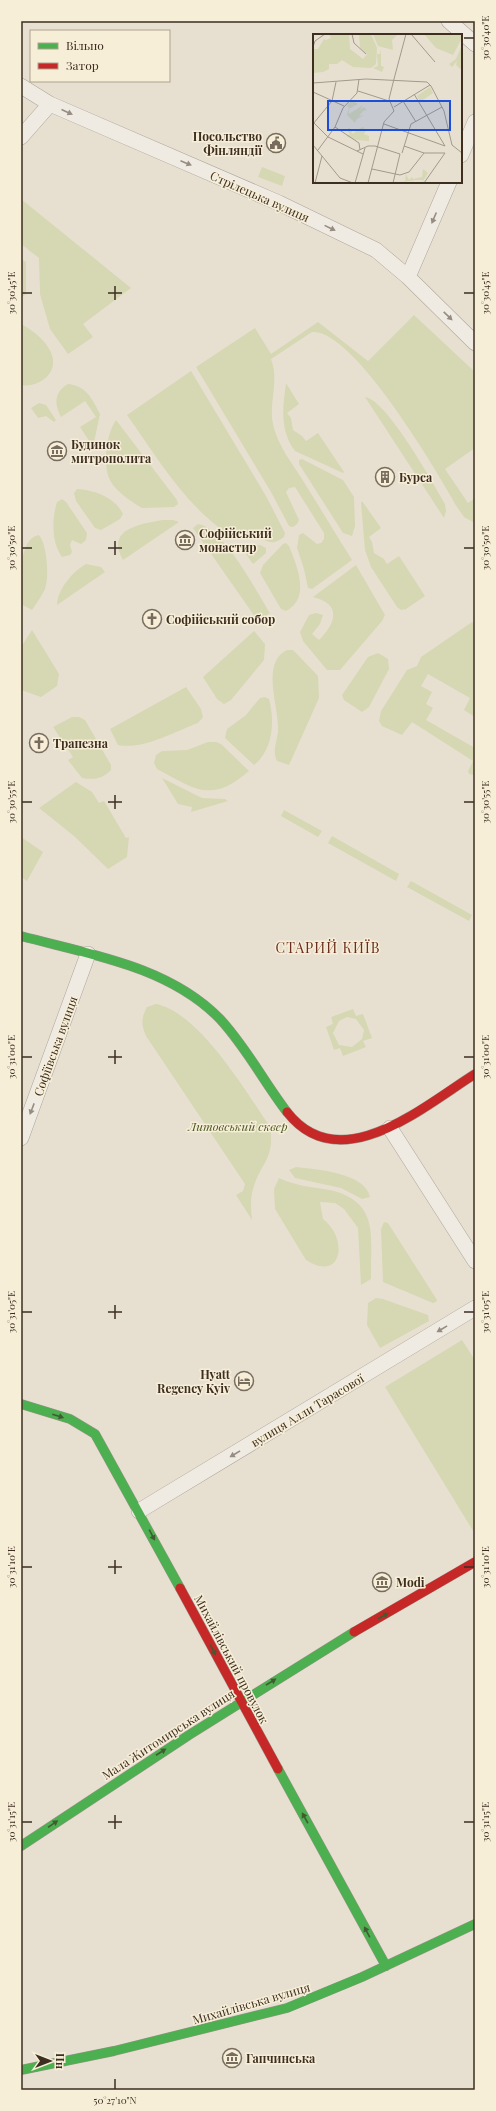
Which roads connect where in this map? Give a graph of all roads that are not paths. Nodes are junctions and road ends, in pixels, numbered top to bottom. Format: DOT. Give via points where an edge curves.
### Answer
graph roads {
  1 [pos="449,21"];
  2 [pos="475,44"];
  3 [pos="21,86"];
  4 [pos="50,104"];
  5 [pos="475,122"];
  6 [pos="21,137"];
  7 [pos="462,153"];
  8 [pos="450,183"];
  9 [pos="408,277"];
  10 [pos="475,343"];
  11 [pos="21,936"];
  12 [pos="88,954"];
  13 [pos="475,1074"];
  14 [pos="390,1128"];
  15 [pos="21,1138"];
  16 [pos="475,1261"];
  17 [pos="475,1308"];
  18 [pos="21,1404"];
  19 [pos="139,1511"];
  20 [pos="475,1562"];
  21 [pos="240,1701"];
  22 [pos="21,1846"];
  23 [pos="475,1924"];
  24 [pos="386,1966"];
  25 [pos="21,2070"];
  1 -- 2 [label="street"];
  3 -- 4 [label="street, Стрілецька вулиця"];
  4 -- 6 [label="street"];
  4 -- 9 [label="street, Стрілецька вулиця, one-way" via="286,207 376,250"];
  5 -- 7 [label="street"];
  8 -- 9 [label="street, one-way"];
  9 -- 10 [label="street, Стрілецька вулиця, one-way"];
  11 -- 12 [label="street"];
  12 -- 14 [label="street" via="162,979 196,999 220,1019 290,1116 301,1127 321,1137 335,1140 374,1135"];
  12 -- 15 [label="street, Софіївська вулиця, one-way"];
  13 -- 14 [label="street"];
  14 -- 16 [label="street"];
  17 -- 19 [label="street, вулиця Алли Тарасової, one-way"];
  18 -- 19 [label="street, Михайлівський провулок, one-way" via="72,1420 90,1429"];
  19 -- 21 [label="street, Михайлівський провулок, one-way"];
  21 -- 20 [label="street, Мала Житомирська вулиця, one-way" via="315,1654"];
  22 -- 21 [label="street, Мала Житомирська вулиця, one-way"];
  24 -- 21 [label="street, Михайлівський провулок, one-way"];
  23 -- 24 [label="street, Михайлівська вулиця"];
  24 -- 25 [label="street, Михайлівська вулиця" via="287,2008 114,2051"];
}
